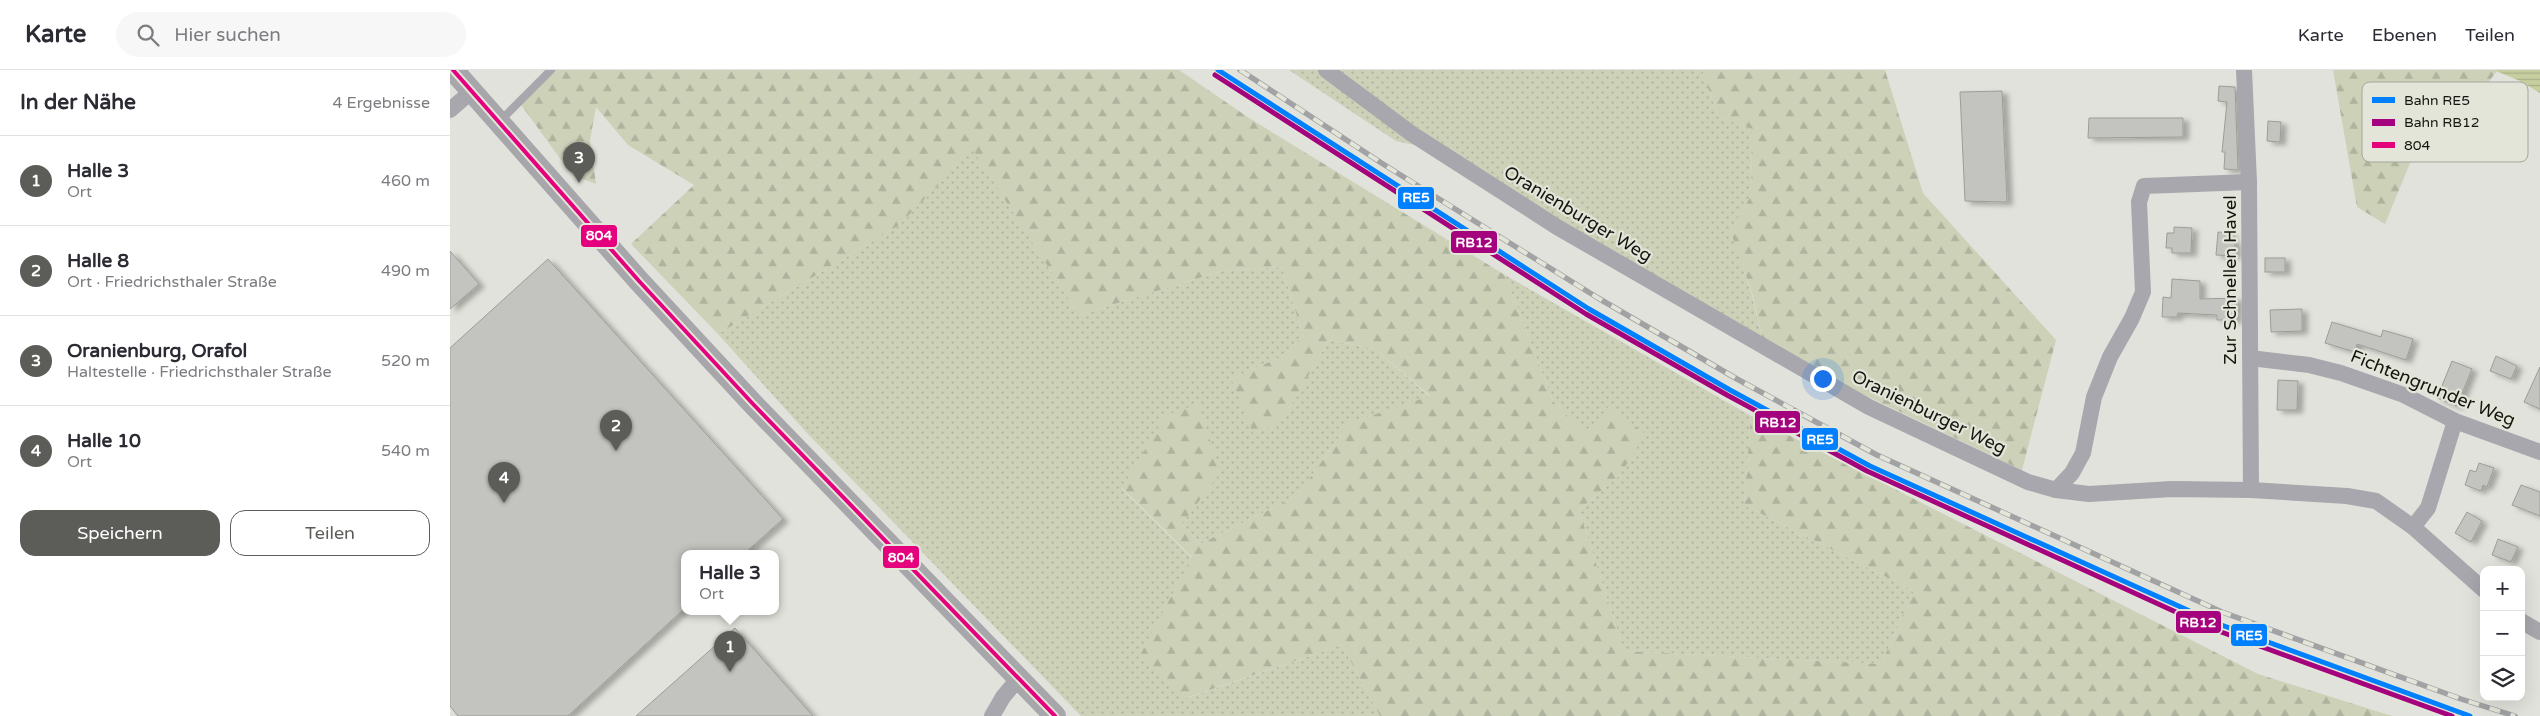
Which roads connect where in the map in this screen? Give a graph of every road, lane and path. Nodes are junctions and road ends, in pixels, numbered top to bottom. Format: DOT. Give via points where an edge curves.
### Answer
graph roads {
  1 [pos="453,70"];
  2 [pos="551,70"];
  3 [pos="1326,70"];
  4 [pos="2244,70"];
  5 [pos="472,91"];
  6 [pos="450,110"];
  7 [pos="498,122"];
  8 [pos="2249,182"];
  9 [pos="2250,358"];
  10 [pos="2455,421"];
  11 [pos="2540,452"];
  12 [pos="2056,490"];
  13 [pos="2251,490"];
  14 [pos="2413,527"];
  15 [pos="2480,586"];
  16 [pos="2525,623"];
  17 [pos="2540,632"];
  18 [pos="1019,678"];
  19 [pos="992,716"];
  20 [pos="1055,716"];
  1 -- 5 [label="street"];
  2 -- 7 [label="lane"];
  3 -- 12 [label="street, Oranienburger Weg" via="1412,134 1557,227 1861,403 2028,482"];
  4 -- 8 [label="street, Zur Schnellen Havel"];
  5 -- 6 [label="street"];
  5 -- 7 [label="street"];
  7 -- 18 [label="street" via="752,404"];
  8 -- 9 [label="street, Zur Schnellen Havel"];
  8 -- 12 [label="street" via="2144,186 2140,202 2143,292 2094,397 2083,453 2072,473"];
  9 -- 10 [label="street, Fichtengrunder Weg" via="2341,372 2404,395"];
  9 -- 13 [label="street, Zur Schnellen Havel"];
  10 -- 11 [label="street, Fichtengrunder Weg"];
  10 -- 14 [label="street" via="2428,508"];
  12 -- 13 [label="street, Oranienburger Weg" via="2089,494 2172,489"];
  13 -- 14 [label="street, Oranienburger Weg" via="2376,501"];
  14 -- 15 [label="street, Oranienburger Weg"];
  16 -- 17 [label="street"];
  18 -- 19 [label="street" via="1002,697"];
  18 -- 20 [label="street"];
}
